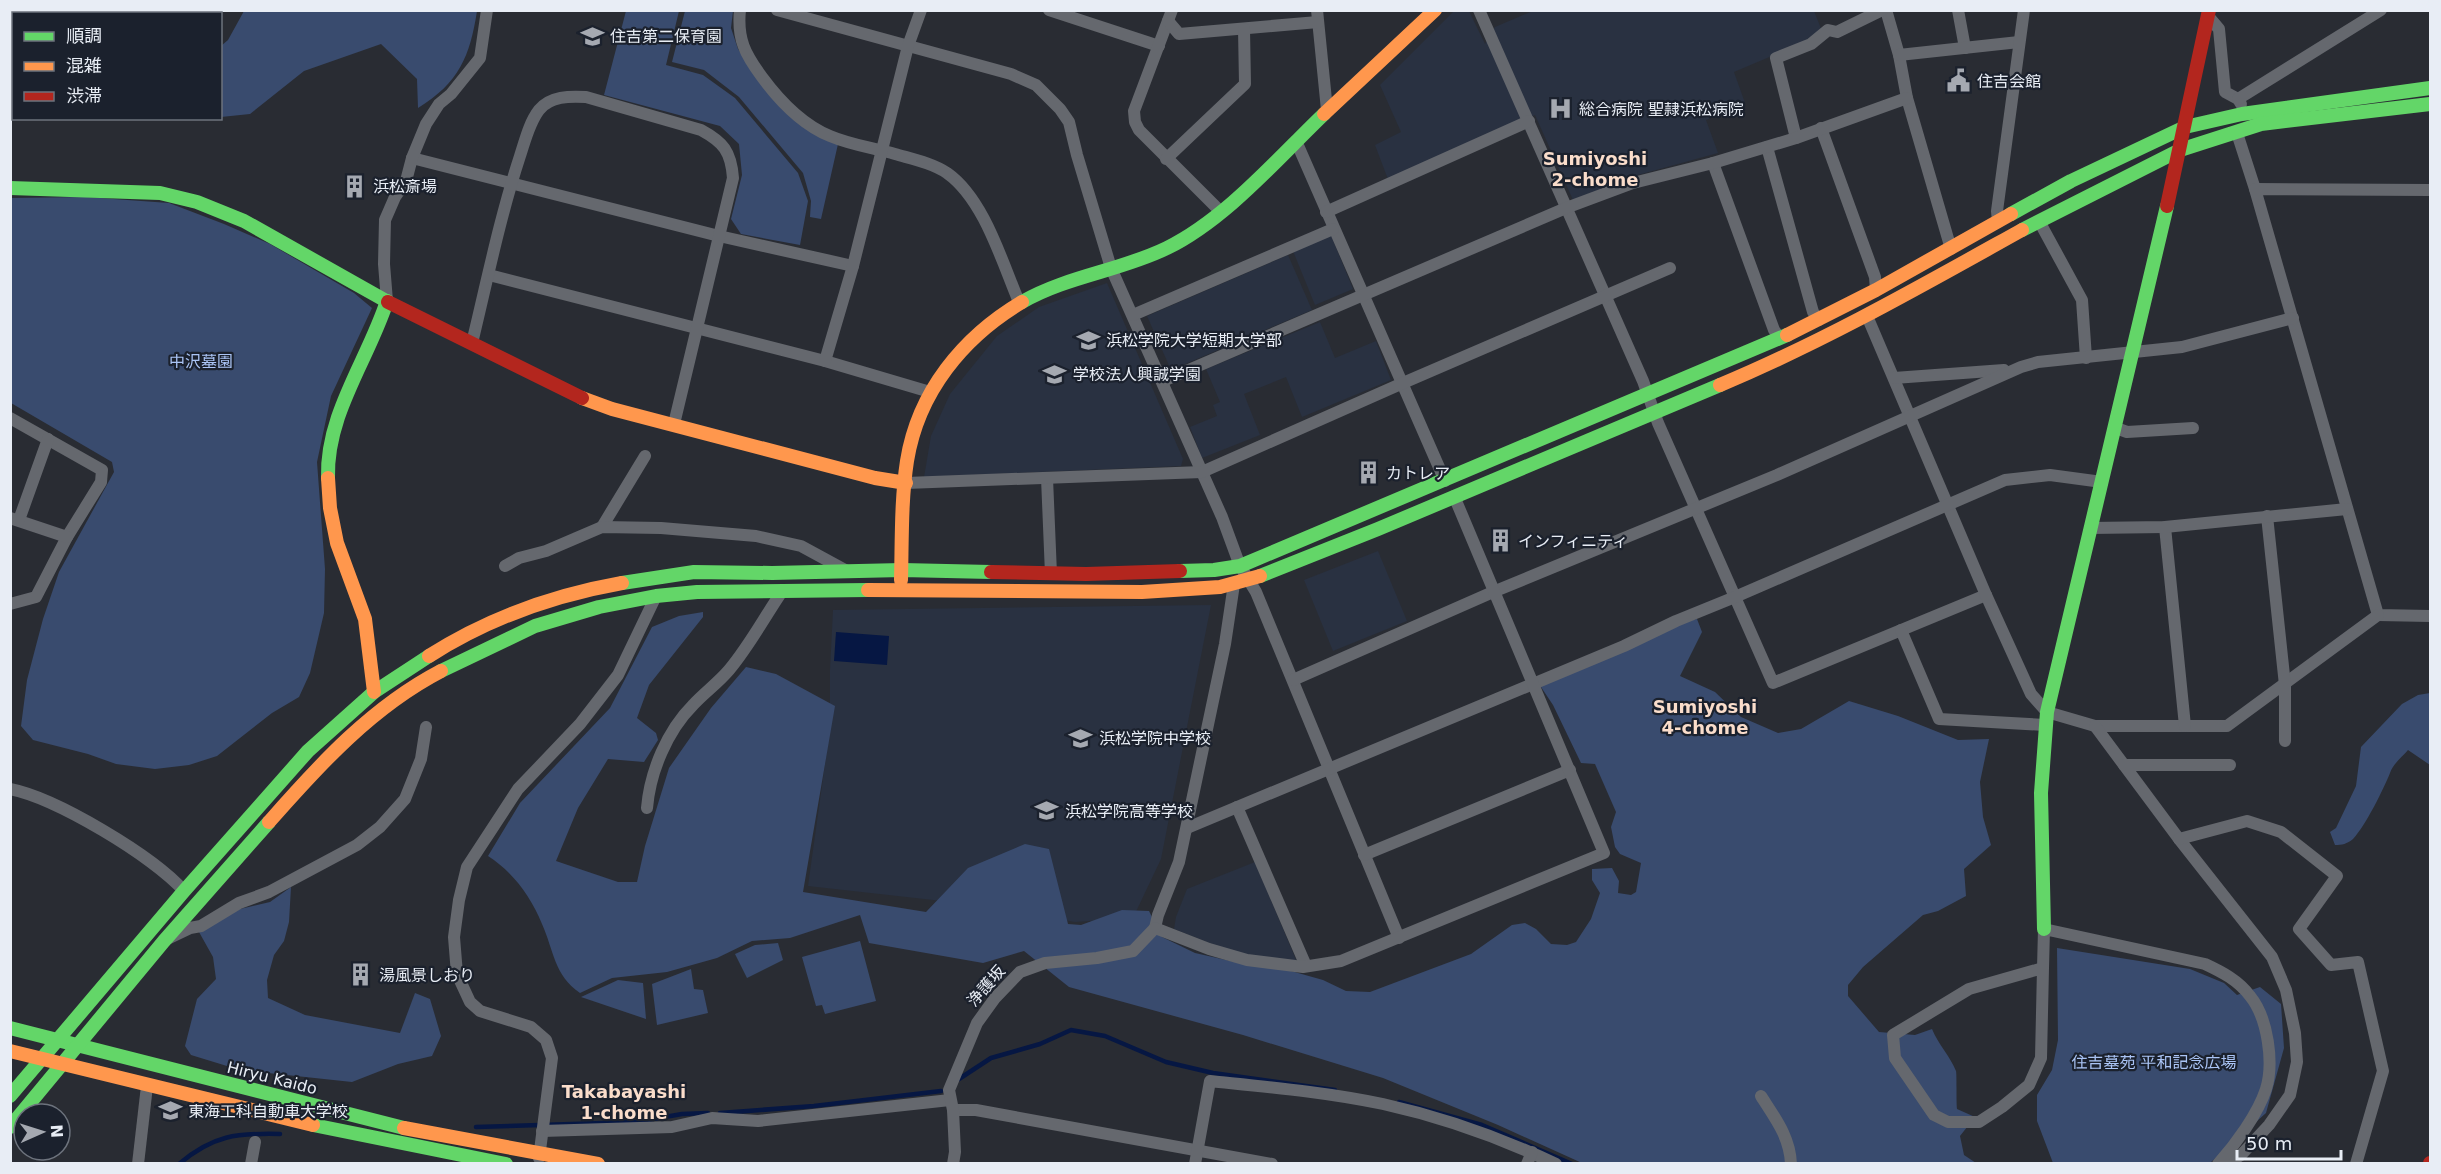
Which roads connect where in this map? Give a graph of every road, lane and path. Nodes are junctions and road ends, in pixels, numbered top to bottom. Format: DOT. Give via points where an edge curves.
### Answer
graph roads {
  1 [pos="486,10"];
  2 [pos="740,10"];
  3 [pos="777,10"];
  4 [pos="921,10"];
  5 [pos="1049,10"];
  6 [pos="1435,10"];
  7 [pos="1479,10"];
  8 [pos="1884,10"];
  9 [pos="1958,10"];
  10 [pos="2024,10"];
  11 [pos="2381,10"];
  12 [pos="2209,13"];
  13 [pos="814,15"];
  14 [pos="1170,16"];
  15 [pos="1318,16"];
  16 [pos="1244,29"];
  17 [pos="2019,42"];
  18 [pos="908,46"];
  19 [pos="1159,46"];
  20 [pos="1965,48"];
  21 [pos="1899,55"];
  22 [pos="2430,88"];
  23 [pos="1907,98"];
  24 [pos="2238,99"];
  25 [pos="2430,104"];
  26 [pos="1328,110"];
  27 [pos="2242,114"];
  28 [pos="1529,121"];
  29 [pos="2185,127"];
  30 [pos="1821,128"];
  31 [pos="2237,133"];
  32 [pos="1796,138"];
  33 [pos="1296,141"];
  34 [pos="1767,147"];
  35 [pos="881,150"];
  36 [pos="2180,150"];
  37 [pos="412,158"];
  38 [pos="1166,159"];
  39 [pos="1713,163"];
  40 [pos="511,183"];
  41 [pos="10,188"];
  42 [pos="2255,189"];
  43 [pos="2430,189"];
  44 [pos="1566,208"];
  45 [pos="1220,211"];
  46 [pos="1326,212"];
  47 [pos="2039,221"];
  48 [pos="1998,222"];
  49 [pos="1333,229"];
  50 [pos="719,236"];
  51 [pos="1951,249"];
  52 [pos="853,266"];
  53 [pos="1112,267"];
  54 [pos="1670,268"];
  55 [pos="489,275"];
  56 [pos="1876,290"];
  57 [pos="1361,295"];
  58 [pos="1605,295"];
  59 [pos="387,301"];
  60 [pos="1019,302"];
  61 [pos="1133,315"];
  62 [pos="1867,316"];
  63 [pos="2293,318"];
  64 [pos="1819,320"];
  65 [pos="696,329"];
  66 [pos="1780,339"];
  67 [pos="472,343"];
  68 [pos="2133,354"];
  69 [pos="2086,358"];
  70 [pos="825,361"];
  71 [pos="2021,367"];
  72 [pos="1894,378"];
  73 [pos="1163,381"];
  74 [pos="1403,383"];
  75 [pos="930,392"];
  76 [pos="1648,394"];
  77 [pos="1655,412"];
  78 [pos="10,418"];
  79 [pos="1910,418"];
  80 [pos="674,424"];
  81 [pos="2116,428"];
  82 [pos="2193,428"];
  83 [pos="48,440"];
  84 [pos="645,456"];
  85 [pos="1202,472"];
  86 [pos="1047,478"];
  87 [pos="1445,481"];
  88 [pos="2102,482"];
  89 [pos="906,483"];
  90 [pos="1454,496"];
  91 [pos="1947,504"];
  92 [pos="1696,508"];
  93 [pos="2347,509"];
  94 [pos="2267,516"];
  95 [pos="15,519"];
  96 [pos="602,527"];
  97 [pos="2165,527"];
  98 [pos="2090,528"];
  99 [pos="67,537"];
  100 [pos="505,566"];
  101 [pos="1240,566"];
  102 [pos="902,570"];
  103 [pos="848,572"];
  104 [pos="1051,574"];
  105 [pos="1249,580"];
  106 [pos="1234,584"];
  107 [pos="783,590"];
  108 [pos="900,590"];
  109 [pos="1493,592"];
  110 [pos="1986,595"];
  111 [pos="656,596"];
  112 [pos="1735,597"];
  113 [pos="10,604"];
  114 [pos="2378,615"];
  115 [pos="2430,616"];
  116 [pos="1901,630"];
  117 [pos="1293,680"];
  118 [pos="1534,682"];
  119 [pos="2285,685"];
  120 [pos="374,692"];
  121 [pos="2046,719"];
  122 [pos="2095,726"];
  123 [pos="2185,726"];
  124 [pos="426,727"];
  125 [pos="2285,741"];
  126 [pos="2124,765"];
  127 [pos="2230,765"];
  128 [pos="1328,768"];
  129 [pos="1570,770"];
  130 [pos="10,789"];
  131 [pos="1237,807"];
  132 [pos="647,808"];
  133 [pos="1187,828"];
  134 [pos="2179,839"];
  135 [pos="1364,855"];
  136 [pos="184,891"];
  137 [pos="1155,928"];
  138 [pos="2044,929"];
  139 [pos="1399,938"];
  140 [pos="164,941"];
  141 [pos="1306,966"];
  142 [pos="2043,968"];
  143 [pos="10,1028"];
  144 [pos="59,1040"];
  145 [pos="78,1046"];
  146 [pos="10,1051"];
  147 [pos="41,1059"];
  148 [pos="61,1064"];
  149 [pos="147,1086"];
  150 [pos="10,1096"];
  151 [pos="1761,1096"];
  152 [pos="951,1100"];
  153 [pos="543,1126"];
  154 [pos="10,1127"];
  155 [pos="255,1142"];
  156 [pos="1198,1149"];
  157 [pos="539,1157"];
  158 [pos="1530,1158"];
  159 [pos="2218,1163"];
  160 [pos="138,1164"];
  161 [pos="251,1164"];
  162 [pos="506,1164"];
  163 [pos="598,1164"];
  164 [pos="953,1164"];
  165 [pos="1196,1164"];
  166 [pos="1272,1164"];
  167 [pos="1556,1164"];
  168 [pos="1791,1164"];
  169 [pos="2356,1164"];
  1 -- 37 [label="street" via="480,58 452,94 439,104"];
  2 -- 35 [label="street" via="738,30 749,59 771,89 801,118 828,135"];
  3 -- 13 [label="street"];
  4 -- 18 [label="street"];
  5 -- 19 [label="street"];
  6 -- 26 [label="main road"];
  7 -- 28 [label="street"];
  8 -- 21 [label="street"];
  8 -- 32 [label="street" via="1837,32 1828,30 1811,44 1776,58"];
  9 -- 20 [label="street"];
  10 -- 17 [label="street"];
  11 -- 24 [label="street"];
  12 -- 24 [label="street" via="2219,28 2225,92"];
  12 -- 29 [label="main road"];
  13 -- 18 [label="street"];
  14 -- 16 [label="street" via="1179,34"];
  14 -- 19 [label="street"];
  15 -- 16 [label="street"];
  15 -- 26 [label="street"];
  16 -- 38 [label="street" via="1245,84"];
  17 -- 20 [label="street"];
  17 -- 48 [label="street"];
  18 -- 35 [label="street"];
  18 -- 53 [label="street" via="1011,74 1036,85 1060,109 1069,122"];
  19 -- 38 [label="street" via="1134,111 1139,130"];
  20 -- 21 [label="street"];
  21 -- 23 [label="street"];
  22 -- 27 [label="main road"];
  23 -- 30 [label="street"];
  23 -- 51 [label="street"];
  24 -- 27 [label="street"];
  25 -- 31 [label="main road" via="2261,124"];
  26 -- 33 [label="main road"];
  27 -- 29 [label="main road"];
  28 -- 44 [label="street"];
  28 -- 46 [label="street"];
  29 -- 36 [label="main road"];
  29 -- 48 [label="main road" via="2072,181"];
  30 -- 32 [label="street"];
  30 -- 56 [label="street"];
  31 -- 36 [label="main road"];
  31 -- 42 [label="street"];
  32 -- 34 [label="street"];
  33 -- 45 [label="main road"];
  33 -- 46 [label="street"];
  34 -- 39 [label="street"];
  34 -- 64 [label="street"];
  35 -- 52 [label="street"];
  35 -- 60 [label="street" via="946,172 962,187 979,210"];
  36 -- 47 [label="main road"];
  36 -- 68 [label="main road"];
  37 -- 40 [label="street"];
  37 -- 59 [label="street" via="406,181 385,220"];
  38 -- 45 [label="street"];
  39 -- 44 [label="street" via="1632,183"];
  39 -- 66 [label="street"];
  40 -- 50 [label="street"];
  40 -- 50 [label="street" via="540,109 567,96 586,97 700,130 725,148 733,178"];
  40 -- 55 [label="street"];
  41 -- 59 [label="main road" via="160,193 197,202 244,221"];
  42 -- 43 [label="street"];
  42 -- 63 [label="street"];
  44 -- 57 [label="street"];
  44 -- 58 [label="street"];
  45 -- 53 [label="main road" via="1182,240"];
  46 -- 49 [label="street"];
  47 -- 62 [label="main road"];
  47 -- 69 [label="street" via="2082,300"];
  48 -- 51 [label="main road"];
  49 -- 57 [label="street"];
  49 -- 61 [label="street"];
  50 -- 52 [label="street"];
  50 -- 65 [label="street"];
  51 -- 56 [label="main road"];
  52 -- 70 [label="street"];
  53 -- 60 [label="main road"];
  53 -- 61 [label="street"];
  54 -- 58 [label="street"];
  55 -- 65 [label="street"];
  55 -- 67 [label="street"];
  56 -- 64 [label="main road"];
  57 -- 73 [label="street"];
  57 -- 74 [label="street"];
  58 -- 74 [label="street"];
  58 -- 76 [label="street"];
  59 -- 67 [label="main road"];
  59 -- 120 [label="main road" via="337,419 327,475 332,522 365,621"];
  60 -- 75 [label="main road" via="975,336"];
  61 -- 73 [label="street"];
  62 -- 72 [label="street"];
  62 -- 77 [label="main road" via="1786,357"];
  63 -- 68 [label="street" via="2182,347"];
  63 -- 93 [label="street"];
  64 -- 66 [label="main road"];
  65 -- 70 [label="street"];
  65 -- 80 [label="street"];
  66 -- 76 [label="main road"];
  67 -- 80 [label="main road" via="579,398"];
  68 -- 69 [label="street"];
  68 -- 81 [label="main road"];
  69 -- 71 [label="street"];
  70 -- 75 [label="street"];
  71 -- 72 [label="street"];
  71 -- 79 [label="street"];
  72 -- 79 [label="street"];
  73 -- 85 [label="street"];
  74 -- 85 [label="street"];
  74 -- 87 [label="street"];
  75 -- 89 [label="main road" via="910,444"];
  76 -- 77 [label="street"];
  76 -- 87 [label="main road"];
  77 -- 90 [label="main road"];
  77 -- 92 [label="street"];
  78 -- 83 [label="street"];
  79 -- 91 [label="street"];
  79 -- 92 [label="street"];
  80 -- 89 [label="main road"];
  81 -- 82 [label="street" via="2127,432"];
  81 -- 88 [label="main road"];
  83 -- 95 [label="street"];
  83 -- 99 [label="street" via="102,470 101,482"];
  84 -- 96 [label="street"];
  85 -- 86 [label="street"];
  85 -- 101 [label="street"];
  86 -- 89 [label="street"];
  86 -- 104 [label="street"];
  87 -- 101 [label="main road"];
  88 -- 91 [label="street" via="2032,475 2005,480"];
  88 -- 98 [label="main road"];
  89 -- 102 [label="main road"];
  90 -- 105 [label="main road"];
  90 -- 109 [label="street"];
  91 -- 110 [label="street"];
  91 -- 112 [label="street"];
  92 -- 109 [label="street"];
  92 -- 112 [label="street"];
  93 -- 94 [label="street"];
  93 -- 114 [label="street"];
  94 -- 97 [label="street"];
  94 -- 119 [label="street"];
  95 -- 99 [label="street"];
  96 -- 100 [label="street"];
  96 -- 103 [label="street" via="756,536 801,546"];
  97 -- 98 [label="street"];
  97 -- 123 [label="street"];
  98 -- 121 [label="main road"];
  99 -- 113 [label="street" via="36,597"];
  101 -- 104 [label="main road" via="1153,573"];
  101 -- 105 [label="street"];
  102 -- 103 [label="main road"];
  102 -- 104 [label="main road"];
  102 -- 108 [label="main road"];
  103 -- 120 [label="main road" via="694,572 593,588 528,607 450,643"];
  105 -- 106 [label="main road"];
  105 -- 117 [label="street"];
  106 -- 108 [label="main road" via="1142,592"];
  106 -- 133 [label="street"];
  107 -- 108 [label="main road"];
  107 -- 111 [label="main road"];
  107 -- 132 [label="street" via="729,671 691,706 674,729 649,788"];
  109 -- 117 [label="street"];
  109 -- 118 [label="street"];
  110 -- 116 [label="street"];
  110 -- 121 [label="street"];
  111 -- 140 [label="main road" via="535,626 422,681 383,708 322,762"];
  111 -- 153 [label="street" via="618,675 580,724 518,789 468,867 459,900 454,937 457,974 470,1002 480,1011 531,1027 546,1040 552,1058"];
  112 -- 116 [label="street" via="1773,683"];
  112 -- 118 [label="street"];
  114 -- 115 [label="street"];
  114 -- 119 [label="street"];
  116 -- 121 [label="street" via="1939,718"];
  117 -- 128 [label="street"];
  118 -- 128 [label="street"];
  118 -- 129 [label="street"];
  119 -- 123 [label="street" via="2226,726"];
  119 -- 125 [label="street"];
  120 -- 136 [label="main road" via="308,751"];
  121 -- 122 [label="street"];
  121 -- 138 [label="main road" via="2041,811"];
  122 -- 123 [label="street"];
  122 -- 126 [label="street"];
  124 -- 140 [label="street" via="421,759 405,799 380,827 357,845 269,892 238,903 201,926"];
  126 -- 127 [label="street"];
  126 -- 134 [label="street"];
  128 -- 131 [label="street"];
  128 -- 135 [label="street"];
  129 -- 135 [label="street"];
  129 -- 139 [label="street" via="1604,853"];
  130 -- 136 [label="street" via="113,837 150,861"];
  131 -- 133 [label="street"];
  131 -- 141 [label="street"];
  133 -- 137 [label="street"];
  134 -- 159 [label="street" via="2272,957 2286,990 2295,1033 2297,1062 2290,1095 2241,1155"];
  134 -- 169 [label="street" via="2247,821 2281,832 2337,876 2299,929 2331,965 2358,962 2383,1071"];
  135 -- 139 [label="street"];
  136 -- 144 [label="main road"];
  137 -- 141 [label="street" via="1247,960"];
  137 -- 152 [label="street, 浄護坂" via="1133,951 1045,963 1020,972 994,998 977,1023"];
  138 -- 142 [label="street"];
  138 -- 159 [label="street" via="2205,964 2227,974 2251,996 2266,1030 2270,1066 2265,1090 2249,1121"];
  139 -- 141 [label="street" via="1341,961"];
  140 -- 145 [label="main road"];
  142 -- 142 [label="street" via="1969,989 1893,1035 1895,1058 1934,1115 1948,1122 1979,1122 2029,1085 2041,1058"];
  143 -- 144 [label="main road, Hiryu Kaido"];
  144 -- 145 [label="main road, Hiryu Kaido"];
  144 -- 147 [label="main road"];
  145 -- 148 [label="main road"];
  145 -- 157 [label="main road, Hiryu Kaido" via="413,1130"];
  146 -- 147 [label="main road"];
  147 -- 148 [label="main road"];
  147 -- 150 [label="main road"];
  148 -- 149 [label="main road"];
  148 -- 154 [label="main road"];
  149 -- 160 [label="street"];
  149 -- 162 [label="main road"];
  151 -- 168 [label="street" via="1786,1137"];
  152 -- 153 [label="street" via="758,1121 712,1118 672,1127"];
  152 -- 156 [label="street" via="976,1110"];
  152 -- 164 [label="street"];
  153 -- 157 [label="street"];
  155 -- 161 [label="street"];
  156 -- 158 [label="street" via="1210,1081 1308,1091 1432,1116"];
  156 -- 165 [label="street"];
  156 -- 166 [label="street"];
  157 -- 163 [label="main road, Hiryu Kaido"];
  158 -- 167 [label="street"];
}
